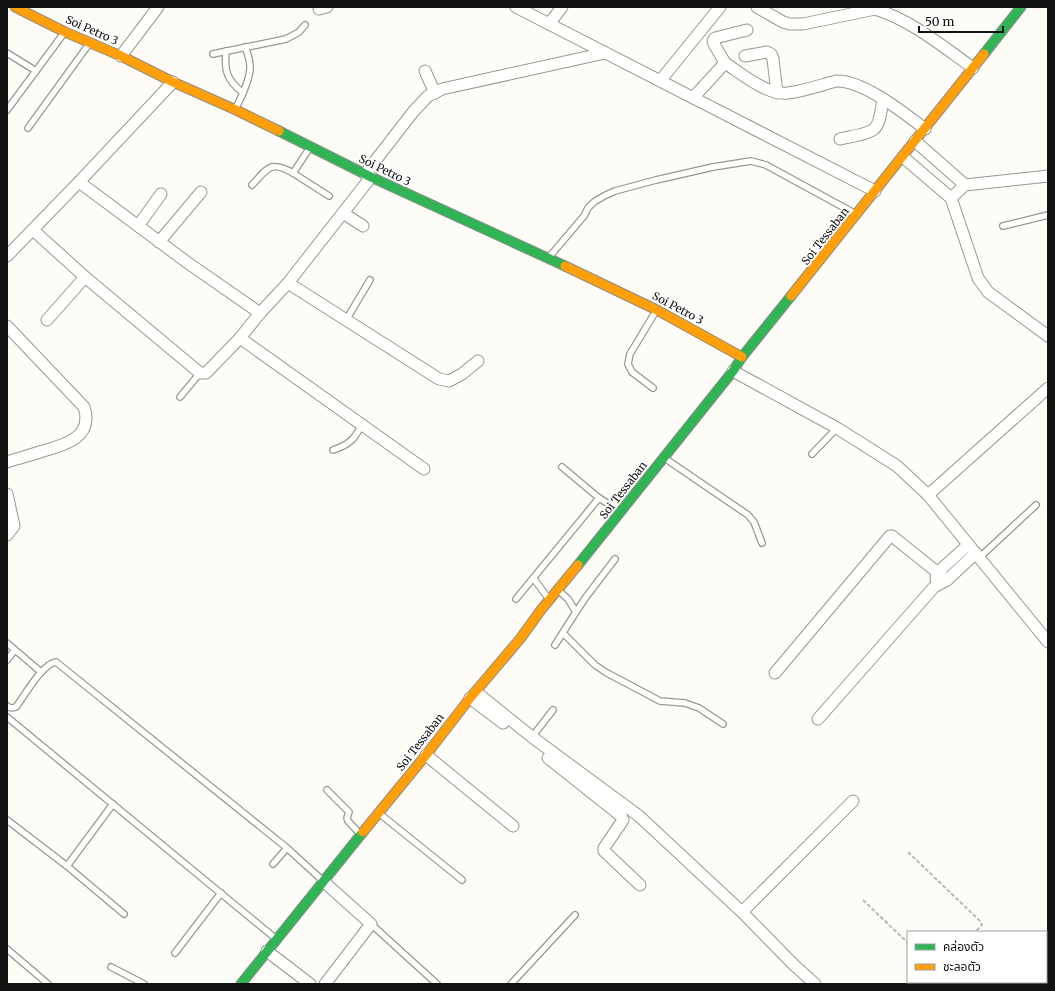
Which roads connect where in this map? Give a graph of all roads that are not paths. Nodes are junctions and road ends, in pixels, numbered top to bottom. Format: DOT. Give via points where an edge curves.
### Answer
graph roads {
  1 [pos="15,7"];
  2 [pos="158,7"];
  3 [pos="516,7"];
  4 [pos="562,7"];
  5 [pos="720,7"];
  6 [pos="757,7"];
  7 [pos="1021,7"];
  8 [pos="874,8"];
  9 [pos="305,24"];
  10 [pos="549,24"];
  11 [pos="747,30"];
  12 [pos="65,32"];
  13 [pos="90,43"];
  14 [pos="245,47"];
  15 [pos="226,51"];
  16 [pos="7,53"];
  17 [pos="605,53"];
  18 [pos="213,54"];
  19 [pos="121,56"];
  20 [pos="745,56"];
  21 [pos="725,63"];
  22 [pos="973,68"];
  23 [pos="36,71"];
  24 [pos="425,71"];
  25 [pos="660,81"];
  26 [pos="173,82"];
  27 [pos="244,92"];
  28 [pos="435,92"];
  29 [pos="777,93"];
  30 [pos="694,98"];
  31 [pos="883,99"];
  32 [pos="7,110"];
  33 [pos="236,110"];
  34 [pos="28,128"];
  35 [pos="925,129"];
  36 [pos="840,139"];
  37 [pos="915,141"];
  38 [pos="310,147"];
  39 [pos="903,157"];
  40 [pos="293,173"];
  41 [pos="368,175"];
  42 [pos="1048,176"];
  43 [pos="79,182"];
  44 [pos="252,185"];
  45 [pos="965,185"];
  46 [pos="875,191"];
  47 [pos="201,192"];
  48 [pos="161,194"];
  49 [pos="329,196"];
  50 [pos="951,198"];
  51 [pos="343,213"];
  52 [pos="857,214"];
  53 [pos="1048,215"];
  54 [pos="138,226"];
  55 [pos="363,226"];
  56 [pos="1003,226"];
  57 [pos="32,230"];
  58 [pos="159,242"];
  59 [pos="7,256"];
  60 [pos="548,258"];
  61 [pos="85,277"];
  62 [pos="370,280"];
  63 [pos="288,282"];
  64 [pos="657,310"];
  65 [pos="260,313"];
  66 [pos="47,320"];
  67 [pos="346,320"];
  68 [pos="7,326"];
  69 [pos="1048,336"];
  70 [pos="240,338"];
  71 [pos="742,357"];
  72 [pos="478,361"];
  73 [pos="734,371"];
  74 [pos="200,373"];
  75 [pos="653,388"];
  76 [pos="1048,388"];
  77 [pos="180,397"];
  78 [pos="362,424"];
  79 [pos="837,428"];
  80 [pos="334,450"];
  81 [pos="812,454"];
  82 [pos="663,457"];
  83 [pos="7,462"];
  84 [pos="562,467"];
  85 [pos="424,469"];
  86 [pos="7,494"];
  87 [pos="928,495"];
  88 [pos="599,498"];
  89 [pos="607,503"];
  90 [pos="1036,505"];
  91 [pos="7,535"];
  92 [pos="762,543"];
  93 [pos="968,545"];
  94 [pos="978,555"];
  95 [pos="615,559"];
  96 [pos="937,573"];
  97 [pos="534,579"];
  98 [pos="947,580"];
  99 [pos="934,587"];
  100 [pos="558,590"];
  101 [pos="516,599"];
  102 [pos="550,600"];
  103 [pos="576,612"];
  104 [pos="563,633"];
  105 [pos="1048,642"];
  106 [pos="7,643"];
  107 [pos="555,645"];
  108 [pos="14,651"];
  109 [pos="7,660"];
  110 [pos="41,672"];
  111 [pos="775,673"];
  112 [pos="473,695"];
  113 [pos="7,706"];
  114 [pos="553,710"];
  115 [pos="7,717"];
  116 [pos="818,720"];
  117 [pos="723,724"];
  118 [pos="532,737"];
  119 [pos="426,755"];
  120 [pos="327,790"];
  121 [pos="853,802"];
  122 [pos="113,804"];
  123 [pos="378,813"];
  124 [pos="7,820"];
  125 [pos="513,826"];
  126 [pos="360,835"];
  127 [pos="287,848"];
  128 [pos="273,864"];
  129 [pos="67,866"];
  130 [pos="462,880"];
  131 [pos="323,881"];
  132 [pos="640,884"];
  133 [pos="221,893"];
  134 [pos="742,912"];
  135 [pos="124,914"];
  136 [pos="575,915"];
  137 [pos="371,924"];
  138 [pos="277,939"];
  139 [pos="7,949"];
  140 [pos="267,951"];
  141 [pos="175,952"];
  142 [pos="111,967"];
  143 [pos="48,984"];
  144 [pos="144,984"];
  145 [pos="241,984"];
  146 [pos="310,984"];
  147 [pos="325,984"];
  148 [pos="437,984"];
  149 [pos="512,984"];
  150 [pos="815,984"];
  1 -- 12 [label="street, Soi Petro 3"];
  2 -- 19 [label="street"];
  3 -- 10 [label="street"];
  4 -- 10 [label="street"];
  5 -- 25 [label="street"];
  6 -- 8 [label="street" via="790,24 803,24"];
  7 -- 22 [label="street, Soi Tessaban"];
  8 -- 22 [label="street" via="908,22"];
  9 -- 14 [label="lane" via="299,32 286,39"];
  10 -- 17 [label="street"];
  11 -- 21 [label="street" via="715,38 713,41"];
  12 -- 13 [label="street, Soi Petro 3"];
  12 -- 23 [label="lane"];
  13 -- 19 [label="street, Soi Petro 3"];
  13 -- 34 [label="lane"];
  14 -- 15 [label="lane"];
  14 -- 27 [label="lane" via="251,68"];
  15 -- 18 [label="lane"];
  15 -- 27 [label="lane" via="226,71 236,86"];
  16 -- 23 [label="lane"];
  17 -- 25 [label="street"];
  17 -- 28 [label="street"];
  19 -- 26 [label="street, Soi Petro 3"];
  20 -- 29 [label="street" via="767,52 771,54"];
  21 -- 29 [label="street" via="767,90"];
  21 -- 30 [label="street"];
  22 -- 35 [label="street, Soi Tessaban"];
  23 -- 32 [label="lane"];
  24 -- 28 [label="street"];
  25 -- 30 [label="street"];
  26 -- 33 [label="street, Soi Petro 3"];
  26 -- 43 [label="street"];
  27 -- 33 [label="lane"];
  28 -- 41 [label="street" via="413,112"];
  29 -- 31 [label="street" via="845,81"];
  30 -- 46 [label="street"];
  31 -- 35 [label="street"];
  31 -- 36 [label="street" via="878,122 873,131"];
  33 -- 38 [label="street, Soi Petro 3"];
  35 -- 37 [label="street, Soi Tessaban"];
  37 -- 39 [label="street, Soi Tessaban"];
  37 -- 45 [label="street"];
  38 -- 40 [label="lane"];
  38 -- 41 [label="street, Soi Petro 3"];
  39 -- 46 [label="street, Soi Tessaban"];
  39 -- 50 [label="street"];
  40 -- 44 [label="lane" via="284,168 268,168"];
  40 -- 49 [label="lane"];
  41 -- 51 [label="street"];
  41 -- 60 [label="street, Soi Petro 3"];
  42 -- 45 [label="street"];
  43 -- 54 [label="street"];
  43 -- 57 [label="street"];
  45 -- 50 [label="street"];
  46 -- 52 [label="street, Soi Tessaban"];
  47 -- 58 [label="street"];
  48 -- 54 [label="street"];
  50 -- 69 [label="street" via="983,286"];
  51 -- 55 [label="street"];
  51 -- 63 [label="street"];
  52 -- 60 [label="lane" via="766,165 751,161 733,163 656,180 604,196 588,208"];
  52 -- 71 [label="street, Soi Tessaban"];
  53 -- 56 [label="lane"];
  54 -- 58 [label="street"];
  57 -- 59 [label="street"];
  57 -- 61 [label="street"];
  58 -- 65 [label="street"];
  60 -- 64 [label="street, Soi Petro 3"];
  61 -- 66 [label="street"];
  61 -- 74 [label="street"];
  62 -- 67 [label="lane"];
  63 -- 65 [label="street"];
  63 -- 67 [label="street"];
  64 -- 71 [label="street, Soi Petro 3"];
  64 -- 75 [label="lane" via="630,354 628,364 632,372"];
  65 -- 70 [label="street"];
  67 -- 72 [label="street" via="439,379 449,380 462,374"];
  68 -- 83 [label="street" via="84,407 86,418 78,436 67,444"];
  70 -- 74 [label="street" via="206,373"];
  70 -- 78 [label="street"];
  71 -- 73 [label="street, Soi Tessaban"];
  73 -- 79 [label="street"];
  73 -- 82 [label="street, Soi Tessaban"];
  74 -- 77 [label="lane"];
  76 -- 87 [label="street"];
  78 -- 80 [label="lane" via="356,436"];
  78 -- 85 [label="street"];
  79 -- 81 [label="lane"];
  79 -- 87 [label="street" via="897,466"];
  82 -- 92 [label="lane" via="748,515 754,522"];
  82 -- 100 [label="street, Soi Tessaban"];
  84 -- 88 [label="lane"];
  86 -- 91 [label="street" via="14,526"];
  87 -- 93 [label="street"];
  88 -- 89 [label="lane"];
  88 -- 97 [label="lane"];
  90 -- 94 [label="lane"];
  93 -- 94 [label="street"];
  93 -- 96 [label="street"];
  94 -- 98 [label="street"];
  94 -- 105 [label="street"];
  95 -- 103 [label="lane"];
  96 -- 98 [label="street"];
  96 -- 99 [label="street"];
  96 -- 111 [label="street" via="890,536"];
  97 -- 101 [label="lane"];
  97 -- 102 [label="lane"];
  98 -- 99 [label="street"];
  99 -- 116 [label="street"];
  100 -- 102 [label="street, Soi Tessaban"];
  100 -- 103 [label="lane" via="568,599"];
  102 -- 112 [label="street, Soi Tessaban"];
  103 -- 104 [label="lane"];
  104 -- 107 [label="lane"];
  104 -- 117 [label="lane" via="595,665 607,672 660,702 685,703 699,708"];
  106 -- 108 [label="lane"];
  108 -- 109 [label="lane"];
  108 -- 110 [label="lane"];
  110 -- 113 [label="lane" via="16,707"];
  110 -- 127 [label="lane" via="52,663 56,662 62,666"];
  112 -- 118 [label="street"];
  112 -- 119 [label="street, Soi Tessaban"];
  112 -- 132 [label="street" via="622,816 623,820 604,851"];
  114 -- 118 [label="lane"];
  115 -- 122 [label="lane"];
  118 -- 134 [label="street" via="639,816"];
  119 -- 123 [label="street, Soi Tessaban"];
  119 -- 125 [label="street"];
  120 -- 126 [label="lane" via="349,812 348,821"];
  121 -- 134 [label="street"];
  122 -- 129 [label="lane"];
  122 -- 133 [label="lane"];
  123 -- 126 [label="street, Soi Tessaban"];
  123 -- 130 [label="lane"];
  124 -- 129 [label="lane"];
  126 -- 131 [label="street, Soi Tessaban"];
  127 -- 128 [label="lane"];
  127 -- 131 [label="lane"];
  129 -- 135 [label="lane"];
  131 -- 137 [label="street"];
  131 -- 138 [label="street, Soi Tessaban"];
  133 -- 138 [label="lane"];
  133 -- 141 [label="lane"];
  134 -- 150 [label="street"];
  136 -- 149 [label="lane"];
  137 -- 147 [label="street"];
  137 -- 148 [label="lane"];
  138 -- 140 [label="street, Soi Tessaban"];
  139 -- 143 [label="lane"];
  140 -- 145 [label="street, Soi Tessaban"];
  140 -- 146 [label="street"];
  142 -- 144 [label="lane"];
}
